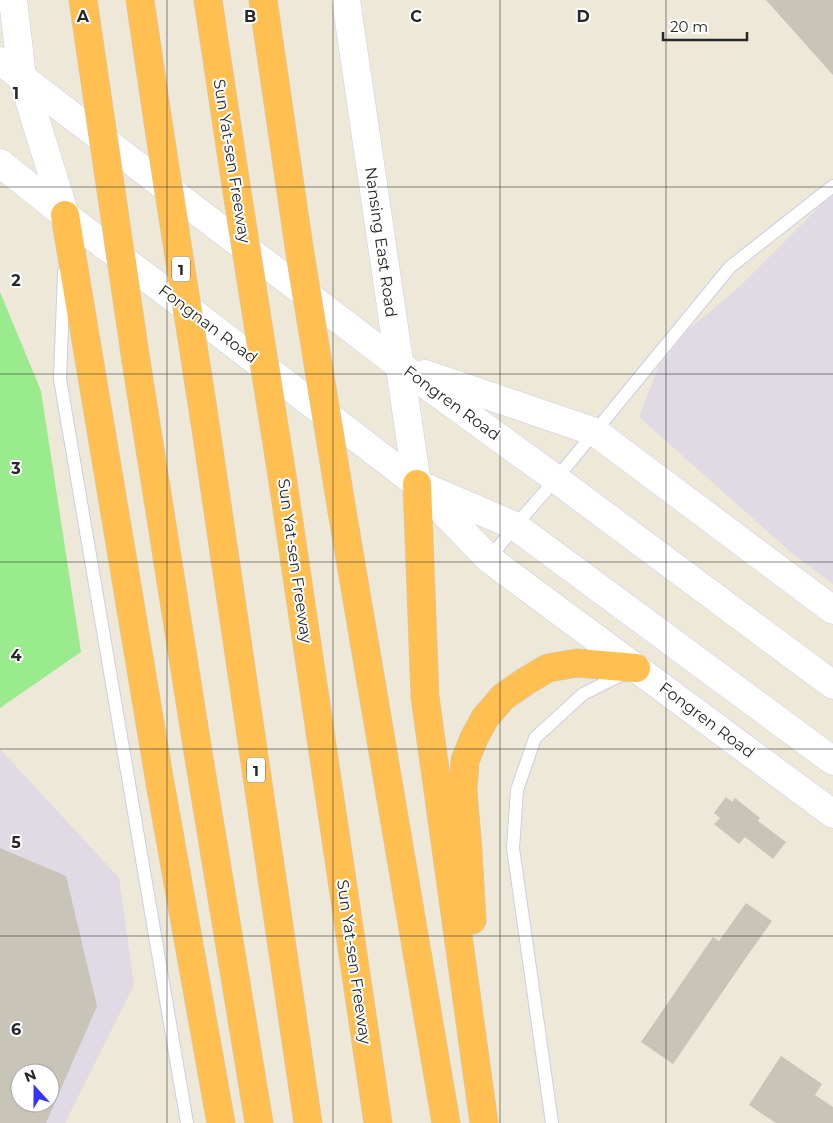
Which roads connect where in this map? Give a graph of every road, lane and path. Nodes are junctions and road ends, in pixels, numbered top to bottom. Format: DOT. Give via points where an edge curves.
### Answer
graph roads {
  1 [pos="13,0"];
  2 [pos="83,0"];
  3 [pos="140,0"];
  4 [pos="208,0"];
  5 [pos="263,0"];
  6 [pos="346,0"];
  7 [pos="0,61"];
  8 [pos="22,77"];
  9 [pos="0,163"];
  10 [pos="833,186"];
  11 [pos="65,215"];
  12 [pos="400,365"];
  13 [pos="595,432"];
  14 [pos="556,479"];
  15 [pos="416,484"];
  16 [pos="515,526"];
  17 [pos="489,558"];
  18 [pos="833,610"];
  19 [pos="636,668"];
  20 [pos="833,685"];
  21 [pos="833,761"];
  22 [pos="833,814"];
  23 [pos="483,1114"];
  24 [pos="187,1123"];
  25 [pos="221,1123"];
  26 [pos="259,1123"];
  27 [pos="308,1123"];
  28 [pos="378,1123"];
  29 [pos="446,1123"];
  30 [pos="552,1123"];
  1 -- 8 [label="main road"];
  2 -- 26 [label="highway, bridge" via="136,361"];
  3 -- 27 [label="highway, 1, bridge"];
  4 -- 28 [label="highway, Sun Yat-sen Freeway, bridge"];
  5 -- 29 [label="highway, bridge" via="342,511"];
  6 -- 12 [label="main road, Nansing East Road"];
  7 -- 8 [label="main road"];
  8 -- 11 [label="main road"];
  8 -- 12 [label="main road"];
  9 -- 11 [label="main road, Fongnan Road"];
  10 -- 13 [label="lane" via="730,267"];
  11 -- 15 [label="main road, Fongnan Road"];
  11 -- 24 [label="lane" via="60,379"];
  11 -- 25 [label="highway" via="159,777"];
  12 -- 13 [label="main road, Fongren Road"];
  12 -- 14 [label="main road, Fongren Road"];
  12 -- 15 [label="main road, Nansing East Road"];
  13 -- 14 [label="lane"];
  13 -- 18 [label="main road, Fongren Road"];
  14 -- 16 [label="lane"];
  14 -- 20 [label="main road, Fongren Road"];
  15 -- 16 [label="main road"];
  15 -- 17 [label="main road, Fongren Road"];
  15 -- 23 [label="highway" via="425,696"];
  16 -- 17 [label="lane"];
  16 -- 21 [label="main road"];
  17 -- 19 [label="main road, Fongren Road"];
  19 -- 22 [label="main road, Fongren Road"];
  19 -- 23 [label="highway" via="577,663 548,668 503,696 477,731 465,761 463,791"];
  19 -- 30 [label="lane" via="583,694 535,738 517,790 513,848"];
}
